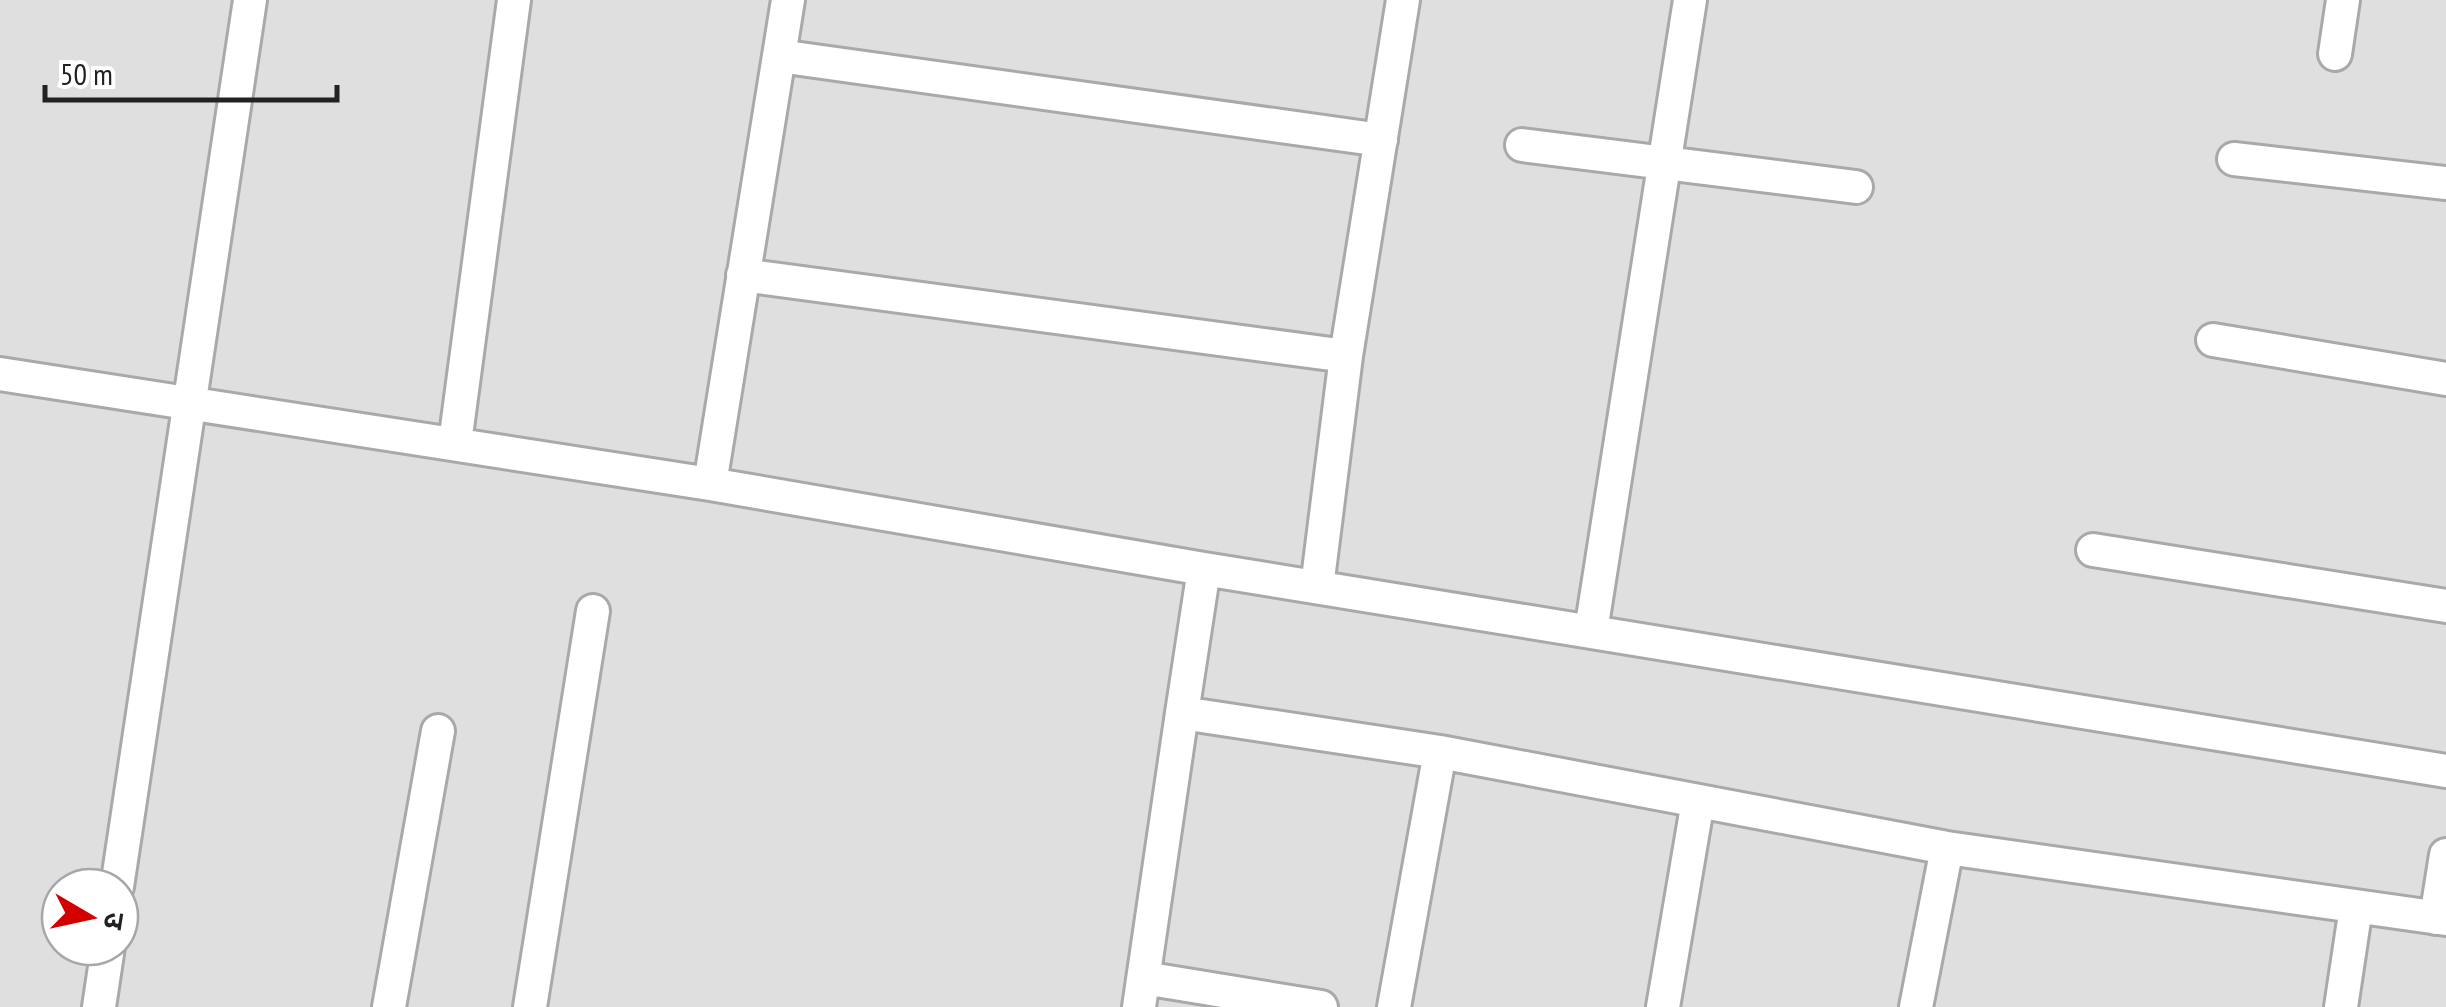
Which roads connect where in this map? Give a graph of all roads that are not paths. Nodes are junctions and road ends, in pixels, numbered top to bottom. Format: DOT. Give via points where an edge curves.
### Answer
graph roads {
  1 [pos="250,0"];
  2 [pos="514,0"];
  3 [pos="788,0"];
  4 [pos="1404,0"];
  5 [pos="1690,0"];
  6 [pos="2343,0"];
  7 [pos="2335,54"];
  8 [pos="779,56"];
  9 [pos="1381,140"];
  10 [pos="1522,146"];
  11 [pos="2234,159"];
  12 [pos="1664,163"];
  13 [pos="2446,183"];
  14 [pos="1856,186"];
  15 [pos="743,275"];
  16 [pos="2213,340"];
  17 [pos="1346,356"];
  18 [pos="0,374"];
  19 [pos="2446,379"];
  20 [pos="190,401"];
  21 [pos="455,443"];
  22 [pos="710,484"];
  23 [pos="2093,550"];
  24 [pos="1204,569"];
  25 [pos="1317,587"];
  26 [pos="2446,606"];
  27 [pos="594,611"];
  28 [pos="1591,632"];
  29 [pos="1182,714"];
  30 [pos="438,731"];
  31 [pos="1440,752"];
  32 [pos="2446,772"];
  33 [pos="1698,801"];
  34 [pos="1946,848"];
  35 [pos="2446,855"];
  36 [pos="120,867"];
  37 [pos="2356,907"];
  38 [pos="2441,918"];
  39 [pos="105,967"];
  40 [pos="1141,992"];
  41 [pos="99,1007"];
  42 [pos="389,1007"];
  43 [pos="530,1007"];
  44 [pos="1321,1007"];
  45 [pos="1394,1007"];
  46 [pos="1663,1007"];
  47 [pos="1916,1007"];
  48 [pos="2341,1007"];
  1 -- 20 [label="street"];
  2 -- 21 [label="street"];
  3 -- 8 [label="street"];
  4 -- 9 [label="street"];
  5 -- 12 [label="street"];
  6 -- 7 [label="street"];
  8 -- 9 [label="street"];
  8 -- 15 [label="street"];
  9 -- 17 [label="street"];
  10 -- 12 [label="street"];
  11 -- 13 [label="street"];
  12 -- 14 [label="street"];
  12 -- 28 [label="street"];
  15 -- 17 [label="street"];
  15 -- 22 [label="street"];
  16 -- 19 [label="street"];
  17 -- 25 [label="street"];
  18 -- 20 [label="street"];
  20 -- 21 [label="street"];
  20 -- 36 [label="street"];
  21 -- 22 [label="street"];
  22 -- 24 [label="street"];
  23 -- 26 [label="street"];
  24 -- 25 [label="street"];
  24 -- 29 [label="street"];
  25 -- 28 [label="street"];
  27 -- 43 [label="street"];
  28 -- 32 [label="street"];
  29 -- 31 [label="street"];
  29 -- 40 [label="street"];
  30 -- 42 [label="street"];
  31 -- 33 [label="street"];
  31 -- 45 [label="street"];
  33 -- 34 [label="street"];
  33 -- 46 [label="street"];
  34 -- 37 [label="street"];
  34 -- 47 [label="street"];
  35 -- 38 [label="street"];
  37 -- 38 [label="street"];
  37 -- 48 [label="street"];
  39 -- 41 [label="street"];
  40 -- 44 [label="street"];
}
